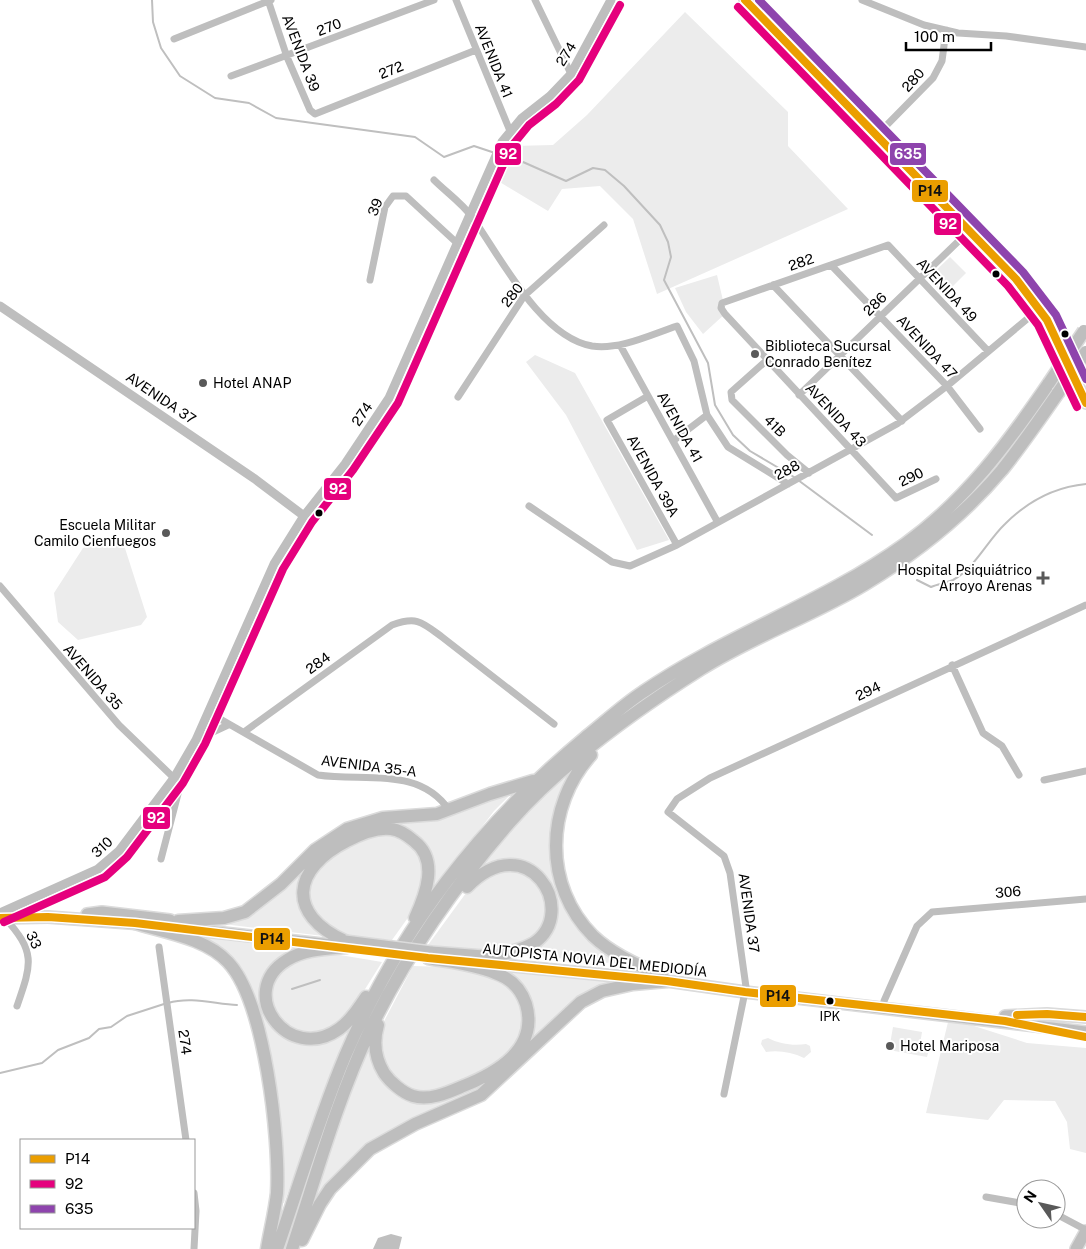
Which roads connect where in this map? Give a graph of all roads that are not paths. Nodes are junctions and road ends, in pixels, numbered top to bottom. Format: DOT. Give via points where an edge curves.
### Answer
graph roads {
  1 [pos="269,0"];
  2 [pos="434,0"];
  3 [pos="456,0"];
  4 [pos="536,0"];
  5 [pos="611,0"];
  6 [pos="745,0"];
  7 [pos="862,0"];
  8 [pos="946,30"];
  9 [pos="174,39"];
  10 [pos="1086,47"];
  11 [pos="476,50"];
  12 [pos="287,56"];
  13 [pos="571,74"];
  14 [pos="231,76"];
  15 [pos="315,114"];
  16 [pos="510,131"];
  17 [pos="877,135"];
  18 [pos="434,180"];
  19 [pos="471,215"];
  20 [pos="604,225"];
  21 [pos="969,231"];
  22 [pos="458,244"];
  23 [pos="888,245"];
  24 [pos="831,265"];
  25 [pos="919,278"];
  26 [pos="370,280"];
  27 [pos="773,285"];
  28 [pos="524,296"];
  29 [pos="722,303"];
  30 [pos="0,306"];
  31 [pos="1039,309"];
  32 [pos="880,316"];
  33 [pos="1085,329"];
  34 [pos="620,345"];
  35 [pos="988,352"];
  36 [pos="1086,352"];
  37 [pos="840,355"];
  38 [pos="767,360"];
  39 [pos="947,386"];
  40 [pos="1082,386"];
  41 [pos="799,394"];
  42 [pos="648,396"];
  43 [pos="458,397"];
  44 [pos="1086,403"];
  45 [pos="707,416"];
  46 [pos="902,421"];
  47 [pos="980,429"];
  48 [pos="673,441"];
  49 [pos="852,450"];
  50 [pos="805,474"];
  51 [pos="936,479"];
  52 [pos="788,484"];
  53 [pos="896,498"];
  54 [pos="529,506"];
  55 [pos="304,516"];
  56 [pos="718,521"];
  57 [pos="677,544"];
  58 [pos="0,586"];
  59 [pos="1086,605"];
  60 [pos="952,665"];
  61 [pos="646,705"];
  62 [pos="208,712"];
  63 [pos="554,724"];
  64 [pos="228,725"];
  65 [pos="244,732"];
  66 [pos="196,740"];
  67 [pos="187,758"];
  68 [pos="1086,772"];
  69 [pos="1018,775"];
  70 [pos="174,778"];
  71 [pos="538,779"];
  72 [pos="1044,780"];
  73 [pos="449,810"];
  74 [pos="668,812"];
  75 [pos="161,859"];
  76 [pos="1086,899"];
  77 [pos="1,916"];
  78 [pos="48,917"];
  79 [pos="178,921"];
  80 [pos="135,923"];
  81 [pos="429,926"];
  82 [pos="405,940"];
  83 [pos="346,944"];
  84 [pos="159,947"];
  85 [pos="429,955"];
  86 [pos="494,956"];
  87 [pos="392,973"];
  88 [pos="665,978"];
  89 [pos="745,990"];
  90 [pos="884,1004"];
  91 [pos="17,1006"];
  92 [pos="1086,1017"];
  93 [pos="1005,1018"];
  94 [pos="1041,1023"];
  95 [pos="1086,1025"];
  96 [pos="1086,1032"];
  97 [pos="1086,1037"];
  98 [pos="724,1094"];
  99 [pos="186,1139"];
  100 [pos="986,1197"];
  101 [pos="195,1202"];
  102 [pos="1016,1202"];
  103 [pos="1066,1219"];
  104 [pos="1086,1230"];
  105 [pos="194,1249"];
  106 [pos="267,1249"];
  107 [pos="278,1249"];
  108 [pos="292,1249"];
  109 [pos="297,1249"];
  110 [pos="1076,1249"];
  1 -- 9 [label="street"];
  1 -- 12 [label="street, AVENIDA 39"];
  2 -- 12 [label="street, 270"];
  3 -- 11 [label="street, AVENIDA 41"];
  4 -- 13 [label="street"];
  5 -- 13 [label="street, 274"];
  6 -- 17 [label="main road"];
  7 -- 8 [label="street" via="924,25"];
  8 -- 10 [label="street"];
  8 -- 17 [label="street, 280" via="942,61 933,78"];
  11 -- 15 [label="street, 272"];
  11 -- 16 [label="street, AVENIDA 41"];
  12 -- 14 [label="street, 270"];
  12 -- 15 [label="street, AVENIDA 39" via="310,110"];
  13 -- 16 [label="street, 274"];
  16 -- 19 [label="street, 274" via="495,156"];
  17 -- 21 [label="main road"];
  18 -- 19 [label="street"];
  19 -- 22 [label="street, 274"];
  19 -- 28 [label="street"];
  20 -- 28 [label="street, 280"];
  21 -- 25 [label="street, 286"];
  21 -- 31 [label="main road" via="1016,279"];
  22 -- 26 [label="street, 39" via="406,196 393,196 385,207"];
  22 -- 55 [label="street, 274" via="389,398 345,464"];
  23 -- 24 [label="street, 282"];
  23 -- 25 [label="street, AVENIDA 49"];
  24 -- 27 [label="street, 282"];
  24 -- 32 [label="street, AVENIDA 47"];
  25 -- 32 [label="street, 286"];
  25 -- 35 [label="street, AVENIDA 49"];
  27 -- 29 [label="street, 282"];
  27 -- 37 [label="street"];
  28 -- 34 [label="street" via="576,342 593,346"];
  28 -- 43 [label="street, 280"];
  29 -- 38 [label="street, AVENIDA 43" via="725,314"];
  30 -- 55 [label="street, AVENIDA 37" via="247,473"];
  31 -- 35 [label="street, 288"];
  31 -- 40 [label="main road"];
  32 -- 37 [label="street, 286"];
  32 -- 39 [label="street, AVENIDA 47"];
  33 -- 71 [label="highway, bridge" via="1006,445 978,478 907,543 858,575 700,657 642,693"];
  34 -- 42 [label="street, AVENIDA 41"];
  34 -- 45 [label="street" via="677,326 694,361"];
  35 -- 39 [label="street, 288"];
  36 -- 61 [label="highway, bridge" via="1027,438 988,486 914,552 864,585 704,667"];
  37 -- 41 [label="street, 286"];
  37 -- 46 [label="street"];
  38 -- 41 [label="street, AVENIDA 43"];
  38 -- 50 [label="street, 41B" via="732,392 732,400"];
  39 -- 46 [label="street, 288"];
  39 -- 47 [label="street, AVENIDA 47"];
  40 -- 44 [label="main road"];
  41 -- 49 [label="street, AVENIDA 43"];
  42 -- 48 [label="street, AVENIDA 41"];
  42 -- 57 [label="street, AVENIDA 39A" via="607,420"];
  45 -- 48 [label="street"];
  45 -- 52 [label="street" via="728,447"];
  46 -- 49 [label="street, 288"];
  48 -- 56 [label="street, AVENIDA 41"];
  49 -- 50 [label="street, 288"];
  49 -- 53 [label="street, AVENIDA 43"];
  50 -- 52 [label="street, 288"];
  51 -- 53 [label="street, 290"];
  52 -- 56 [label="street, 288"];
  54 -- 57 [label="street, 288" via="618,565 630,566"];
  55 -- 62 [label="street, 274" via="263,584"];
  56 -- 57 [label="street, 288"];
  58 -- 70 [label="street, AVENIDA 35" via="118,725"];
  59 -- 60 [label="street, 294"];
  60 -- 69 [label="street" via="983,733 1002,746"];
  60 -- 74 [label="street, 294" via="710,778 677,799"];
  61 -- 81 [label="highway" via="571,763 511,821"];
  61 -- 88 [label="highway" via="581,766 568,788 557,822 555,846 564,893 581,922 593,936 617,953"];
  62 -- 64 [label="street, AVENIDA 35-A"];
  62 -- 66 [label="street, 274"];
  63 -- 65 [label="street, 284" via="442,636 426,625 408,619 392,625"];
  64 -- 65 [label="street, AVENIDA 35-A"];
  64 -- 66 [label="street"];
  65 -- 73 [label="street, AVENIDA 35-A" via="318,775 390,778 422,785 439,796"];
  66 -- 67 [label="street, 274"];
  67 -- 70 [label="street, 310"];
  67 -- 75 [label="street, 274"];
  68 -- 72 [label="street"];
  70 -- 77 [label="street, 310" via="119,851 98,869"];
  71 -- 73 [label="highway"];
  71 -- 82 [label="highway" via="467,854"];
  73 -- 79 [label="highway" via="437,814 384,818 347,830 315,850 281,884 245,912 224,918"];
  74 -- 89 [label="street, AVENIDA 37" via="724,856 730,873"];
  76 -- 90 [label="street, 306" via="932,912 917,926"];
  77 -- 78 [label="main road"];
  77 -- 91 [label="street, 33" via="20,935 30,965"];
  78 -- 79 [label="main road" via="102,912"];
  78 -- 80 [label="main road"];
  79 -- 83 [label="main road"];
  80 -- 83 [label="main road"];
  80 -- 106 [label="highway" via="213,949 229,962 246,990 262,1046 274,1119 277,1194"];
  81 -- 86 [label="highway" via="484,873 504,865 522,866 534,872 548,890 551,909 548,926 529,945"];
  81 -- 87 [label="highway"];
  82 -- 83 [label="highway" via="425,891 428,866 419,844 389,828 359,835 340,844 313,865 306,876 306,909 322,929"];
  82 -- 87 [label="highway"];
  83 -- 85 [label="main road"];
  83 -- 87 [label="highway" via="298,954 276,970 268,984 266,1002 272,1019 282,1030 308,1039 338,1030"];
  84 -- 99 [label="street, 274"];
  85 -- 86 [label="main road, AUTOPISTA NOVIA DEL MEDIODÍA"];
  85 -- 87 [label="highway" via="496,973 519,990 528,1014 528,1029 522,1046 510,1061 476,1081 428,1097 413,1096 393,1083 376,1058 375,1043"];
  85 -- 88 [label="main road, AUTOPISTA NOVIA DEL MEDIODÍA"];
  86 -- 88 [label="main road, AUTOPISTA NOVIA DEL MEDIODÍA"];
  87 -- 107 [label="highway" via="345,1057"];
  87 -- 108 [label="highway" via="357,1060"];
  88 -- 89 [label="main road, AUTOPISTA NOVIA DEL MEDIODÍA"];
  88 -- 109 [label="highway" via="602,991 581,1002 480,1095 415,1124 370,1149 327,1193"];
  89 -- 90 [label="main road, AUTOPISTA NOVIA DEL MEDIODÍA"];
  89 -- 98 [label="street, AVENIDA 37"];
  90 -- 93 [label="main road, AUTOPISTA NOVIA DEL MEDIODÍA"];
  92 -- 93 [label="main road" via="1048,1014"];
  93 -- 94 [label="main road, AUTOPISTA NOVIA DEL MEDIODÍA"];
  93 -- 97 [label="main road"];
  94 -- 95 [label="main road, AUTOPISTA NOVIA DEL MEDIODÍA"];
  94 -- 96 [label="main road, AUTOPISTA NOVIA DEL MEDIODÍA"];
  100 -- 102 [label="street"];
  101 -- 105 [label="street"];
  103 -- 104 [label="street"];
  104 -- 110 [label="main road"];
}
